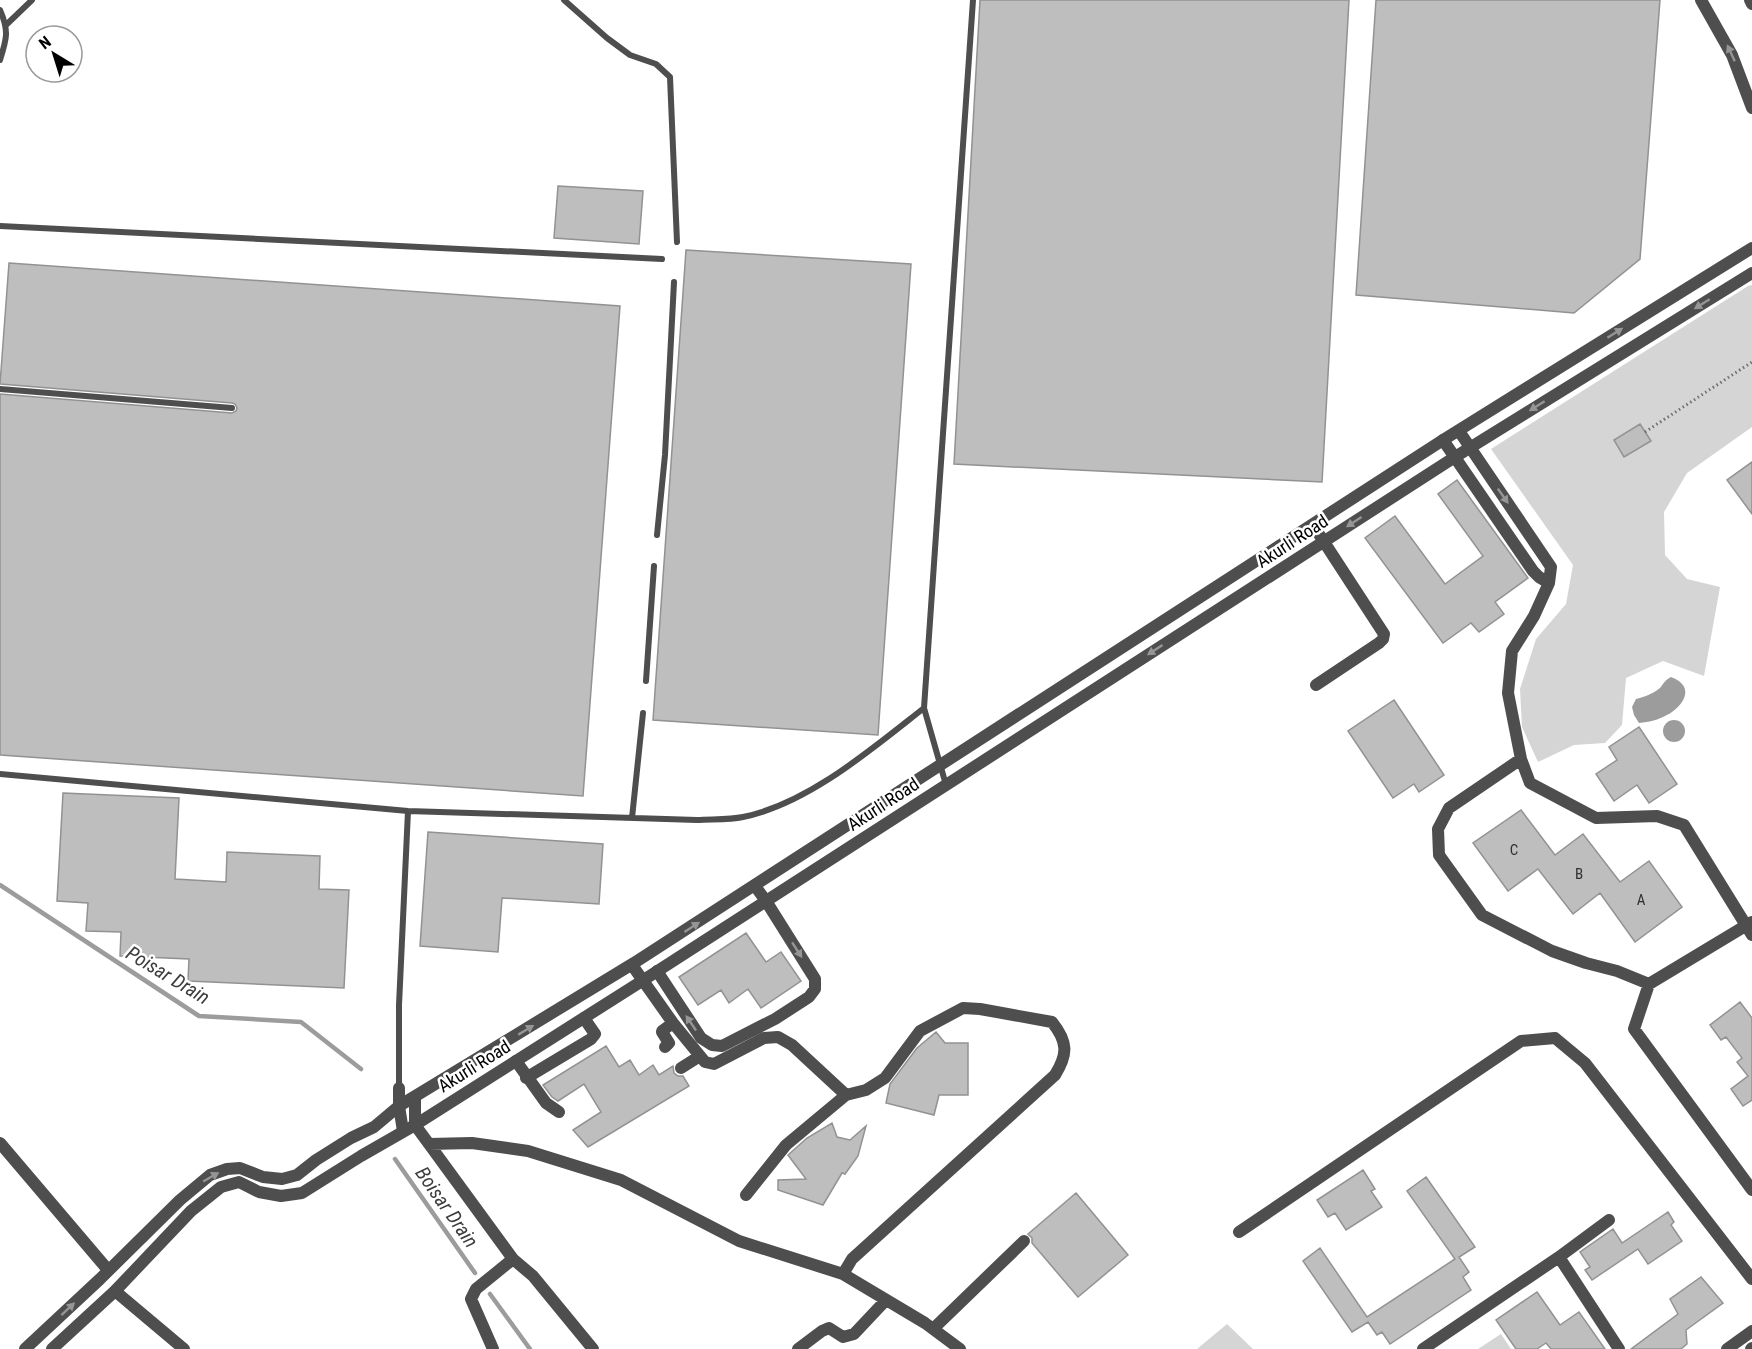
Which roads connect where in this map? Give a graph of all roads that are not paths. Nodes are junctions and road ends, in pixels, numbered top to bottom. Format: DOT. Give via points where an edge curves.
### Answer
graph roads {
  1 [pos="32,0"];
  2 [pos="564,0"];
  3 [pos="973,0"];
  4 [pos="1701,0"];
  5 [pos="1750,0"];
  6 [pos="1752,4"];
  7 [pos="0,10"];
  8 [pos="6,25"];
  9 [pos="0,60"];
  10 [pos="1752,108"];
  11 [pos="0,226"];
  12 [pos="677,242"];
  13 [pos="1752,248"];
  14 [pos="662,259"];
  15 [pos="1752,273"];
  16 [pos="674,282"];
  17 [pos="1655,309"];
  18 [pos="1665,327"];
  19 [pos="1588,350"];
  20 [pos="1600,367"];
  21 [pos="0,389"];
  22 [pos="232,408"];
  23 [pos="1459,430"];
  24 [pos="1443,440"];
  25 [pos="1471,447"];
  26 [pos="1455,457"];
  27 [pos="1363,492"];
  28 [pos="1375,508"];
  29 [pos="1312,525"];
  30 [pos="657,535"];
  31 [pos="1324,541"];
  32 [pos="654,566"];
  33 [pos="1242,570"];
  34 [pos="1549,583"];
  35 [pos="1254,587"];
  36 [pos="1171,616"];
  37 [pos="1183,632"];
  38 [pos="1116,652"];
  39 [pos="1128,668"];
  40 [pos="646,681"];
  41 [pos="1069,682"];
  42 [pos="1316,685"];
  43 [pos="1079,699"];
  44 [pos="924,708"];
  45 [pos="643,713"];
  46 [pos="1009,721"];
  47 [pos="1019,738"];
  48 [pos="1521,759"];
  49 [pos="940,766"];
  50 [pos="0,774"];
  51 [pos="946,785"];
  52 [pos="408,811"];
  53 [pos="632,818"];
  54 [pos="844,828"];
  55 [pos="854,844"];
  56 [pos="755,886"];
  57 [pos="766,901"];
  58 [pos="1750,927"];
  59 [pos="632,965"];
  60 [pos="657,971"];
  61 [pos="642,981"];
  62 [pos="1648,984"];
  63 [pos="584,1018"];
  64 [pos="673,1023"];
  65 [pos="665,1047"];
  66 [pos="494,1049"];
  67 [pos="700,1056"];
  68 [pos="516,1061"];
  69 [pos="681,1068"];
  70 [pos="504,1069"];
  71 [pos="526,1078"];
  72 [pos="399,1088"];
  73 [pos="846,1095"];
  74 [pos="415,1098"];
  75 [pos="399,1106"];
  76 [pos="559,1112"];
  77 [pos="409,1128"];
  78 [pos="0,1143"];
  79 [pos="429,1144"];
  80 [pos="1752,1190"];
  81 [pos="746,1195"];
  82 [pos="1609,1220"];
  83 [pos="1239,1233"];
  84 [pos="1024,1242"];
  85 [pos="1559,1257"];
  86 [pos="513,1259"];
  87 [pos="108,1270"];
  88 [pos="843,1274"];
  89 [pos="1752,1279"];
  90 [pos="115,1291"];
  91 [pos="886,1300"];
  92 [pos="933,1329"];
  93 [pos="1752,1331"];
  94 [pos="26,1349"];
  95 [pos="52,1349"];
  96 [pos="184,1349"];
  97 [pos="493,1349"];
  98 [pos="593,1349"];
  99 [pos="798,1349"];
  100 [pos="960,1349"];
  101 [pos="1423,1349"];
  102 [pos="1619,1349"];
  103 [pos="1727,1349"];
  1 -- 8 [label="lane"];
  2 -- 12 [label="lane" via="630,55 656,64 670,76"];
  3 -- 44 [label="lane"];
  10 -- 4 [label="street, one-way" via="1732,55"];
  5 -- 6 [label="street"];
  7 -- 8 [label="lane"];
  8 -- 9 [label="lane"];
  11 -- 14 [label="lane"];
  13 -- 17 [label="street, Akurli Road"];
  15 -- 18 [label="street, Akurli Road, one-way"];
  16 -- 30 [label="lane"];
  17 -- 18 [label="street"];
  19 -- 17 [label="street, Akurli Road, one-way"];
  18 -- 20 [label="street, Akurli Road"];
  19 -- 20 [label="street"];
  19 -- 23 [label="street, Akurli Road"];
  20 -- 25 [label="street, Akurli Road, one-way"];
  21 -- 22 [label="lane"];
  23 -- 24 [label="street, Akurli Road"];
  23 -- 25 [label="street"];
  24 -- 26 [label="street"];
  24 -- 27 [label="street, Akurli Road"];
  25 -- 26 [label="street, Akurli Road"];
  25 -- 34 [label="street, one-way" via="1551,567"];
  26 -- 28 [label="street, Akurli Road"];
  26 -- 34 [label="street" via="1533,571"];
  27 -- 28 [label="street"];
  27 -- 29 [label="street, Akurli Road"];
  28 -- 31 [label="street, Akurli Road, one-way"];
  29 -- 31 [label="street"];
  29 -- 33 [label="street, Akurli Road"];
  31 -- 35 [label="street, Akurli Road"];
  31 -- 42 [label="street" via="1384,634 1379,644"];
  32 -- 40 [label="lane"];
  33 -- 35 [label="street"];
  33 -- 36 [label="street, Akurli Road"];
  34 -- 48 [label="street" via="1512,651 1508,693"];
  35 -- 37 [label="street, Akurli Road"];
  36 -- 37 [label="street"];
  36 -- 38 [label="street, Akurli Road"];
  37 -- 39 [label="street, Akurli Road, one-way"];
  38 -- 39 [label="street"];
  38 -- 41 [label="street, Akurli Road"];
  39 -- 43 [label="street, Akurli Road"];
  41 -- 43 [label="street"];
  41 -- 46 [label="street, Akurli Road"];
  43 -- 47 [label="street, Akurli Road"];
  44 -- 49 [label="lane"];
  44 -- 53 [label="lane" via="836,774 768,810 709,819"];
  45 -- 53 [label="lane"];
  46 -- 47 [label="street"];
  46 -- 49 [label="street, Akurli Road"];
  47 -- 51 [label="street, Akurli Road"];
  48 -- 58 [label="street" via="1530,783 1596,818 1657,816 1684,825"];
  48 -- 62 [label="street" via="1449,808 1438,829 1439,855 1482,915 1552,951"];
  49 -- 51 [label="lane"];
  49 -- 54 [label="street, Akurli Road"];
  50 -- 52 [label="lane"];
  51 -- 55 [label="street, Akurli Road"];
  52 -- 53 [label="lane"];
  52 -- 72 [label="lane"];
  54 -- 55 [label="street"];
  54 -- 56 [label="street, Akurli Road"];
  55 -- 57 [label="street, Akurli Road"];
  56 -- 57 [label="street"];
  59 -- 56 [label="street, Akurli Road, one-way"];
  57 -- 60 [label="street, Akurli Road"];
  57 -- 60 [label="street, one-way" via="816,979 809,997 775,1019 723,1046 712,1045 701,1038"];
  58 -- 62 [label="street"];
  59 -- 61 [label="street"];
  66 -- 59 [label="street, Akurli Road, one-way"];
  60 -- 61 [label="street, Akurli Road"];
  61 -- 63 [label="street, Akurli Road"];
  61 -- 64 [label="street"];
  62 -- 80 [label="street" via="1634,1029"];
  63 -- 68 [label="street, Akurli Road"];
  63 -- 71 [label="street" via="595,1034 591,1039"];
  64 -- 65 [label="street" via="662,1031 669,1043"];
  64 -- 67 [label="street"];
  66 -- 70 [label="street"];
  66 -- 74 [label="street, Akurli Road"];
  67 -- 69 [label="street"];
  67 -- 73 [label="street" via="714,1064 764,1038 778,1037"];
  68 -- 70 [label="street, Akurli Road"];
  68 -- 71 [label="street"];
  70 -- 77 [label="street, Akurli Road"];
  71 -- 76 [label="street" via="546,1103"];
  72 -- 75 [label="street"];
  73 -- 81 [label="street" via="786,1145"];
  73 -- 88 [label="street" via="866,1090 885,1078 920,1031 963,1008 1052,1022 1066,1048 1055,1075 852,1259"];
  74 -- 75 [label="street, Akurli Road"];
  74 -- 77 [label="street"];
  75 -- 77 [label="street"];
  87 -- 75 [label="street, Akurli Road, one-way" via="210,1175 240,1168 263,1177 282,1179 297,1175 374,1127"];
  77 -- 79 [label="street"];
  77 -- 90 [label="street, Akurli Road" via="302,1193 281,1196 259,1192 239,1182 221,1187 191,1211"];
  78 -- 87 [label="street"];
  79 -- 86 [label="street"];
  79 -- 88 [label="street" via="472,1143 528,1151 621,1180 739,1241"];
  82 -- 85 [label="street"];
  83 -- 89 [label="street" via="1521,1041 1555,1038 1585,1063"];
  84 -- 92 [label="street"];
  85 -- 101 [label="street"];
  85 -- 102 [label="street"];
  86 -- 97 [label="street" via="476,1289 471,1299"];
  86 -- 98 [label="street" via="533,1276"];
  94 -- 87 [label="street, Akurli Road, one-way"];
  88 -- 91 [label="street"];
  90 -- 95 [label="street, Akurli Road"];
  90 -- 96 [label="street"];
  91 -- 92 [label="street"];
  91 -- 99 [label="street" via="854,1334 843,1337 829,1328"];
  92 -- 100 [label="street"];
  93 -- 103 [label="street"];
}
